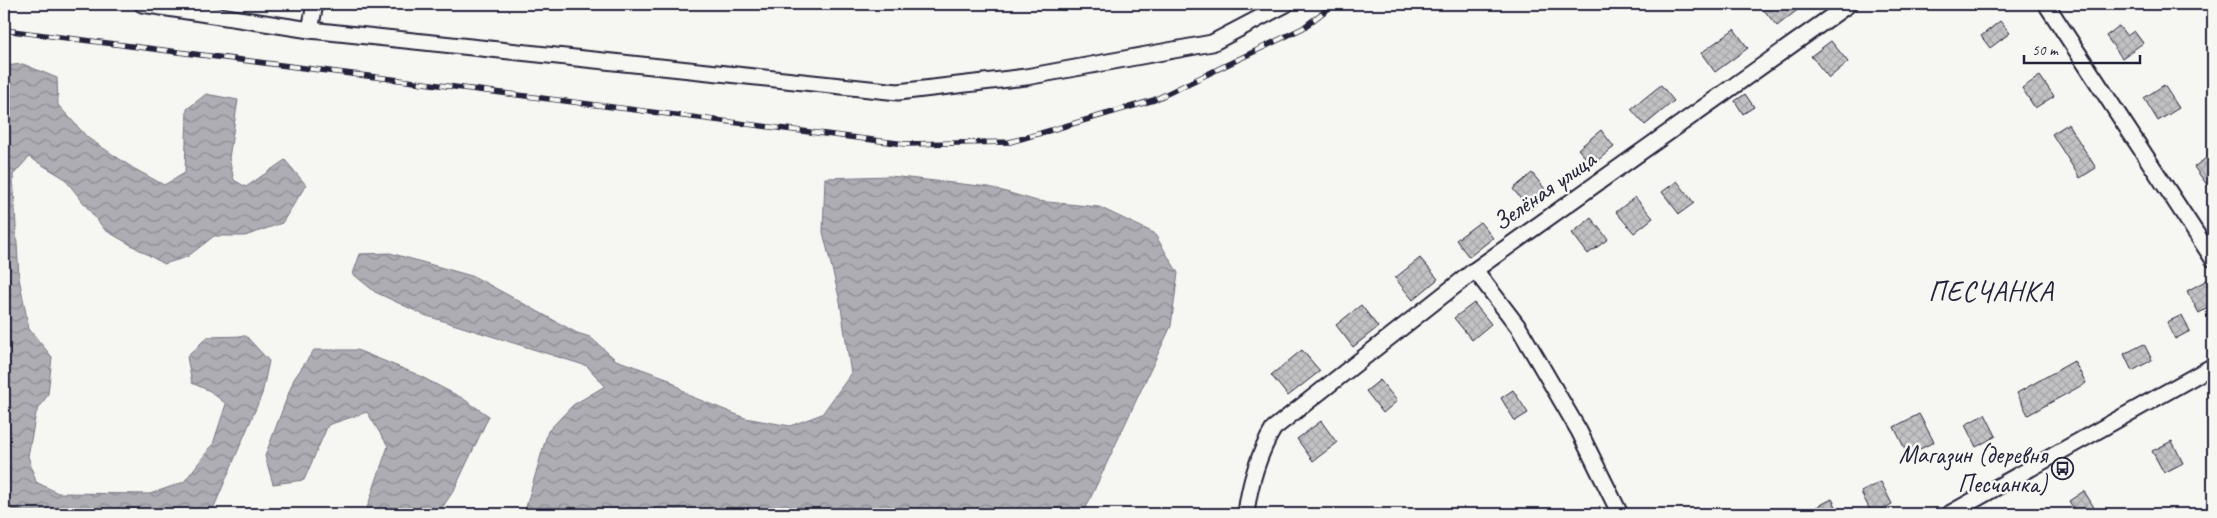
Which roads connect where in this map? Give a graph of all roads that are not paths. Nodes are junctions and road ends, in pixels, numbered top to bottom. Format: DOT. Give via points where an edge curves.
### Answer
graph roads {
  1 [pos="142,4"];
  2 [pos="315,4"];
  3 [pos="1286,4"];
  4 [pos="1849,4"];
  5 [pos="2046,4"];
  6 [pos="310,30"];
  7 [pos="2213,259"];
  8 [pos="1475,270"];
  9 [pos="2213,366"];
  10 [pos="1246,514"];
  11 [pos="1620,514"];
  12 [pos="1949,514"];
  1 -- 6 [label="street"];
  2 -- 6 [label="street"];
  3 -- 6 [label="street" via="1212,43 1026,77 898,92"];
  4 -- 8 [label="street, Зелёная улица"];
  5 -- 7 [label="street"];
  8 -- 10 [label="street, Зелёная улица" via="1274,428 1250,490"];
  8 -- 11 [label="street" via="1519,328 1579,431"];
  9 -- 12 [label="street"];
}
